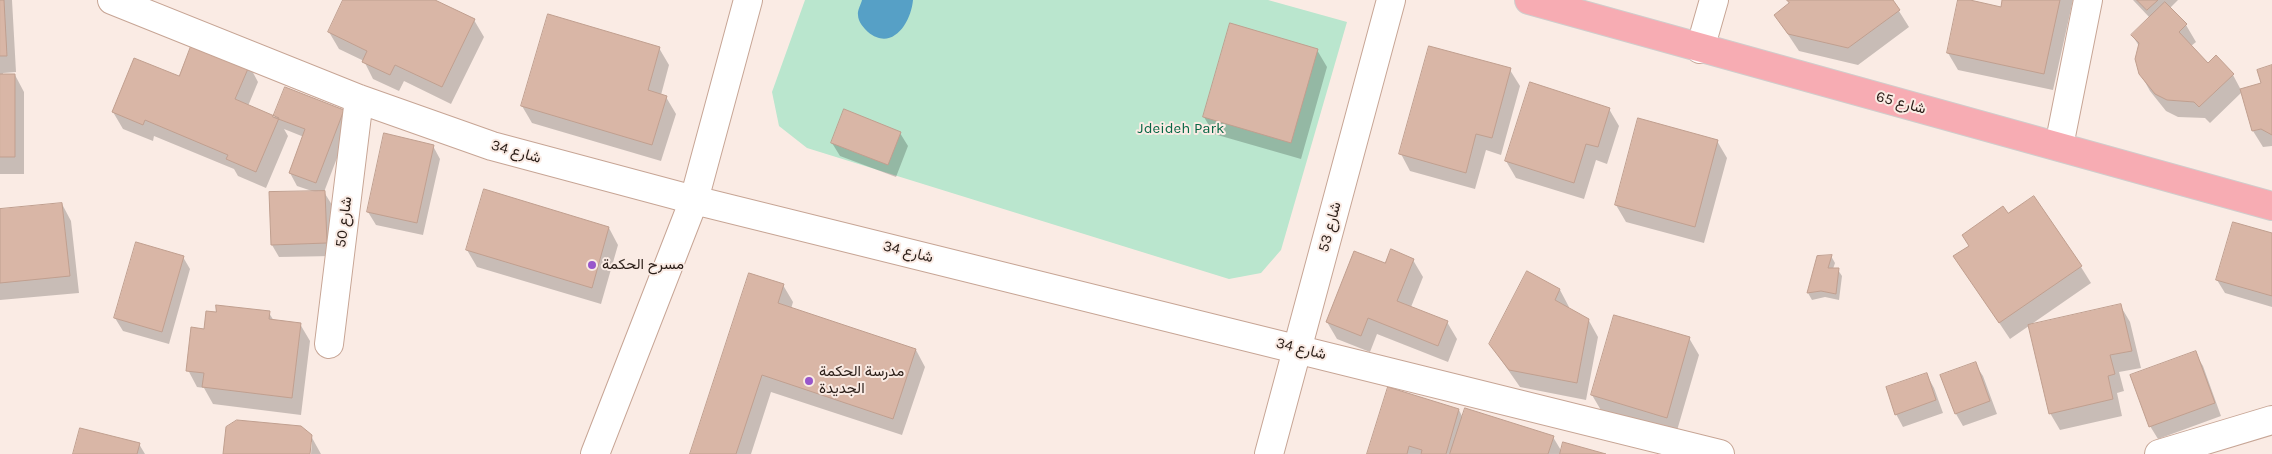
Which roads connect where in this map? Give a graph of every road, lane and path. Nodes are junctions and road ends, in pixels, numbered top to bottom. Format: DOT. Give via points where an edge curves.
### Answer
graph roads {
  1 [pos="112,0"];
  2 [pos="748,0"];
  3 [pos="1391,0"];
  4 [pos="1529,0"];
  5 [pos="1714,0"];
  6 [pos="2088,0"];
  7 [pos="1700,49"];
  8 [pos="359,100"];
  9 [pos="2059,146"];
  10 [pos="694,200"];
  11 [pos="2268,202"];
  12 [pos="329,344"];
  13 [pos="1297,348"];
  14 [pos="2272,420"];
  15 [pos="1674,448"];
  16 [pos="595,454"];
  17 [pos="1269,454"];
  18 [pos="1720,454"];
  19 [pos="2160,454"];
  1 -- 8 [label="street, شارع 34"];
  2 -- 10 [label="street"];
  3 -- 13 [label="street, شارع 53"];
  4 -- 7 [label="main road, شارع 65"];
  5 -- 7 [label="street"];
  6 -- 9 [label="street"];
  7 -- 9 [label="main road, شارع 65"];
  8 -- 10 [label="street, شارع 34" via="492,146"];
  8 -- 12 [label="street, شارع 50"];
  9 -- 11 [label="main road, شارع 65"];
  10 -- 13 [label="street, شارع 34"];
  10 -- 16 [label="street"];
  13 -- 15 [label="street, شارع 34"];
  13 -- 17 [label="street, شارع 53"];
  14 -- 19 [label="street"];
  15 -- 18 [label="street, شارع 34"];
}
